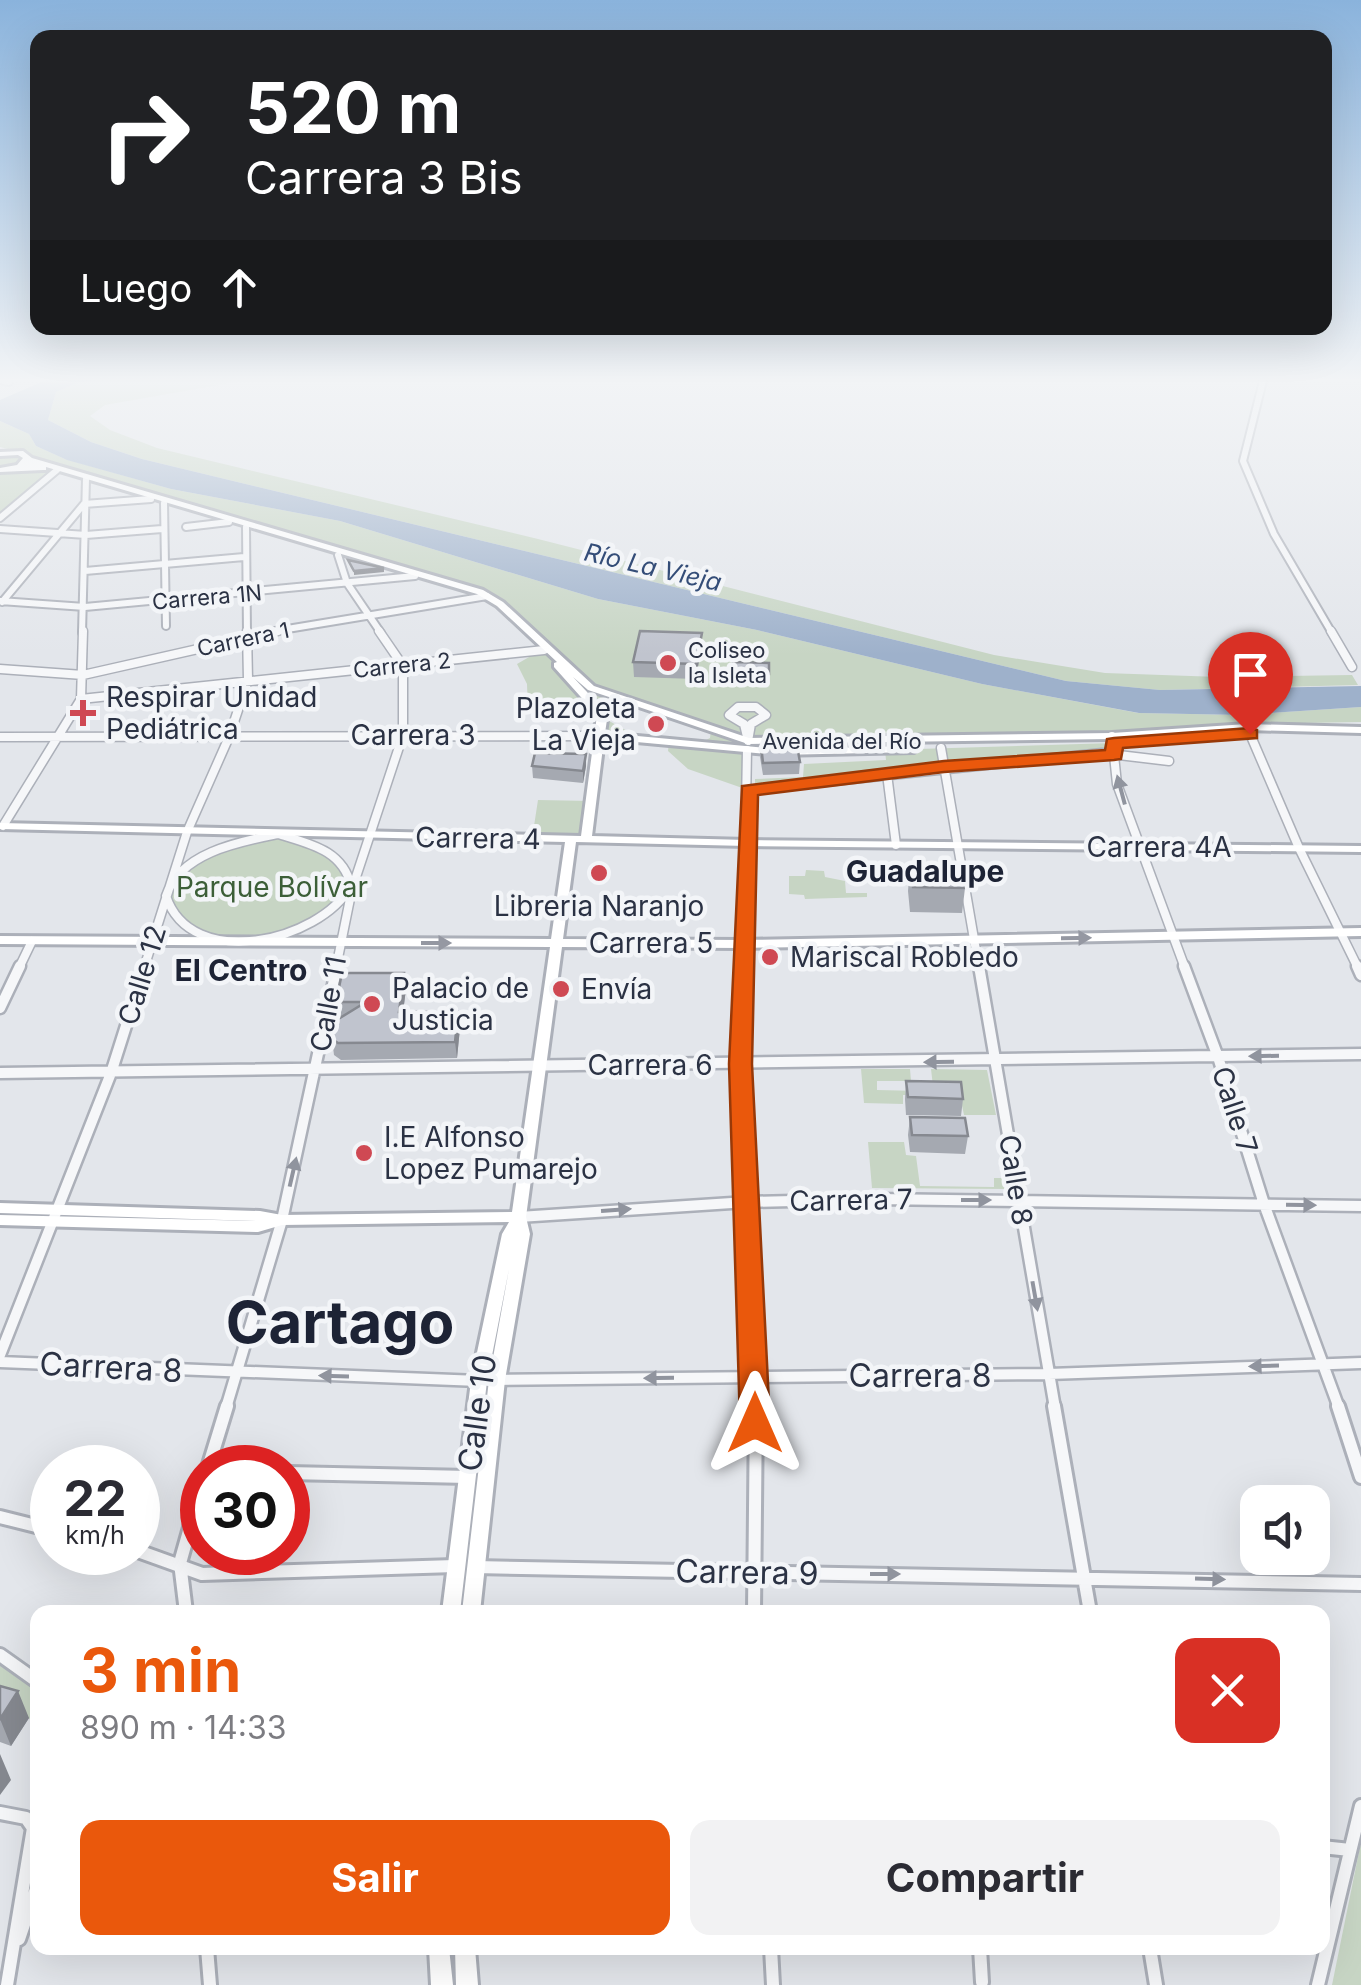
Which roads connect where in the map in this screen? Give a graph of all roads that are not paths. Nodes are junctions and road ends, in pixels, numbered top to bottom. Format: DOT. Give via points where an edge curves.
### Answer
graph roads {
  1 [pos="49,470"];
  2 [pos="57,470"];
  3 [pos="63,470"];
  4 [pos="1247,470"];
  5 [pos="86,479"];
  6 [pos="152,499"];
  7 [pos="164,503"];
  8 [pos="84,504"];
  9 [pos="0,518"];
  10 [pos="229,522"];
  11 [pos="186,527"];
  12 [pos="246,528"];
  13 [pos="0,529"];
  14 [pos="162,529"];
  15 [pos="58,532"];
  16 [pos="86,535"];
  17 [pos="338,555"];
  18 [pos="244,557"];
  19 [pos="162,564"];
  20 [pos="85,571"];
  21 [pos="414,576"];
  22 [pos="347,584"];
  23 [pos="244,593"];
  24 [pos="485,597"];
  25 [pos="165,600"];
  26 [pos="1,602"];
  27 [pos="85,607"];
  28 [pos="372,614"];
  29 [pos="166,626"];
  30 [pos="248,636"];
  31 [pos="544,650"];
  32 [pos="403,666"];
  33 [pos="1352,668"];
  34 [pos="0,669"];
  35 [pos="83,674"];
  36 [pos="248,680"];
  37 [pos="81,699"];
  38 [pos="628,703"];
  39 [pos="602,716"];
  40 [pos="748,724"];
  41 [pos="710,728"];
  42 [pos="1249,730"];
  43 [pos="1361,733"];
  44 [pos="404,735"];
  45 [pos="601,736"];
  46 [pos="0,737"];
  47 [pos="228,737"];
  48 [pos="57,738"];
  49 [pos="646,740"];
  50 [pos="687,742"];
  51 [pos="748,745"];
  52 [pos="1113,745"];
  53 [pos="940,748"];
  54 [pos="1169,761"];
  55 [pos="944,767"];
  56 [pos="887,774"];
  57 [pos="748,790"];
  58 [pos="1,826"];
  59 [pos="188,832"];
  60 [pos="278,834"];
  61 [pos="371,836"];
  62 [pos="571,840"];
  63 [pos="586,840"];
  64 [pos="747,843"];
  65 [pos="896,846"];
  66 [pos="956,846"];
  67 [pos="1140,846"];
  68 [pos="1299,848"];
  69 [pos="1361,849"];
  70 [pos="168,888"];
  71 [pos="352,888"];
  72 [pos="1341,932"];
  73 [pos="1361,932"];
  74 [pos="1173,936"];
  75 [pos="0,940"];
  76 [pos="974,940"];
  77 [pos="32,941"];
  78 [pos="153,941"];
  79 [pos="242,942"];
  80 [pos="338,943"];
  81 [pos="558,943"];
  82 [pos="743,944"];
  83 [pos="1361,974"];
  84 [pos="1,1005"];
  85 [pos="1361,1054"];
  86 [pos="1218,1057"];
  87 [pos="996,1061"];
  88 [pos="740,1064"];
  89 [pos="539,1066"];
  90 [pos="316,1072"];
  91 [pos="0,1073"];
  92 [pos="111,1074"];
  93 [pos="1019,1200"];
  94 [pos="746,1202"];
  95 [pos="1264,1204"];
  96 [pos="1361,1206"];
  97 [pos="0,1208"];
  98 [pos="519,1216"];
  99 [pos="56,1218"];
  100 [pos="0,1220"];
  101 [pos="282,1220"];
  102 [pos="0,1359"];
  103 [pos="1361,1363"];
  104 [pos="1324,1364"];
  105 [pos="235,1373"];
  106 [pos="1049,1374"];
  107 [pos="756,1377"];
  108 [pos="488,1381"];
  109 [pos="215,1445"];
  110 [pos="310,1473"];
  111 [pos="1361,1476"];
  112 [pos="468,1477"];
  113 [pos="0,1517"];
  114 [pos="30,1524"];
  115 [pos="160,1557"];
  116 [pos="180,1563"];
  117 [pos="465,1566"];
  118 [pos="310,1571"];
  119 [pos="752,1574"];
  120 [pos="181,1575"];
  121 [pos="1084,1576"];
  122 [pos="1361,1584"];
  123 [pos="185,1605"];
  124 [pos="453,1605"];
  125 [pos="469,1605"];
  126 [pos="754,1605"];
  127 [pos="1089,1605"];
  128 [pos="0,1655"];
  129 [pos="30,1676"];
  130 [pos="1361,1806"];
  131 [pos="0,1812"];
  132 [pos="30,1824"];
  133 [pos="30,1844"];
  134 [pos="1330,1848"];
  135 [pos="1350,1850"];
  136 [pos="30,1905"];
  137 [pos="1330,1934"];
  138 [pos="208,1955"];
  139 [pos="440,1955"];
  140 [pos="466,1955"];
  141 [pos="771,1955"];
  142 [pos="980,1955"];
  143 [pos="1151,1955"];
  144 [pos="1325,1955"];
  145 [pos="5,1975"];
  146 [pos="982,1982"];
  147 [pos="210,1985"];
  148 [pos="442,1985"];
  149 [pos="468,1985"];
  150 [pos="773,1985"];
  151 [pos="1156,1985"];
  152 [pos="1318,1985"];
  1 -- 2 [label="main road, Avenida del Río"];
  2 -- 5 [label="main road, Avenida del Río"];
  2 -- 9 [label="street"];
  3 -- 24 [label="main road, Avenida del Río"];
  4 -- 33 [label="street" via="1274,534"];
  5 -- 6 [label="main road, Avenida del Río"];
  5 -- 8 [label="street"];
  6 -- 7 [label="main road, Avenida del Río"];
  6 -- 8 [label="street"];
  7 -- 10 [label="main road, Avenida del Río"];
  7 -- 14 [label="street"];
  8 -- 15 [label="street"];
  8 -- 16 [label="street"];
  10 -- 11 [label="street"];
  10 -- 12 [label="main road, Avenida del Río"];
  12 -- 17 [label="main road, Avenida del Río"];
  12 -- 18 [label="street, Calle 12"];
  13 -- 15 [label="street"];
  14 -- 16 [label="street"];
  14 -- 19 [label="street"];
  15 -- 16 [label="street"];
  15 -- 26 [label="street"];
  16 -- 20 [label="street"];
  17 -- 21 [label="main road, Avenida del Río"];
  17 -- 22 [label="street, Calle 11"];
  18 -- 19 [label="street"];
  18 -- 23 [label="street, Calle 12"];
  19 -- 20 [label="street"];
  19 -- 25 [label="street"];
  20 -- 27 [label="street"];
  21 -- 22 [label="street, Carrera 1N"];
  21 -- 24 [label="main road, Avenida del Río"];
  22 -- 23 [label="street, Carrera 1N"];
  22 -- 28 [label="street, Calle 11"];
  23 -- 25 [label="street, Carrera 1N"];
  23 -- 30 [label="street, Calle 12"];
  24 -- 28 [label="street, Carrera 1"];
  24 -- 31 [label="main road, Avenida del Río"];
  24 -- 38 [label="main road, Avenida del Río" via="591,688"];
  25 -- 27 [label="street, Carrera 1N"];
  25 -- 29 [label="street"];
  26 -- 27 [label="street, Carrera 1N"];
  27 -- 35 [label="street"];
  28 -- 30 [label="street, Carrera 1"];
  28 -- 32 [label="street, Calle 11"];
  30 -- 35 [label="street, Carrera 1"];
  30 -- 36 [label="street, Calle 12"];
  31 -- 32 [label="street, Carrera 2"];
  31 -- 39 [label="main road, Avenida del Río"];
  32 -- 36 [label="street, Carrera 2"];
  32 -- 44 [label="street, Calle 11"];
  34 -- 35 [label="street, Carrera 1"];
  35 -- 37 [label="street"];
  36 -- 37 [label="street, Carrera 2"];
  36 -- 47 [label="street, Calle 12"];
  37 -- 48 [label="street"];
  38 -- 39 [label="main road" via="610,706"];
  38 -- 41 [label="main road, Avenida del Río"];
  39 -- 45 [label="main road"];
  39 -- 50 [label="main road, Avenida del Río" via="636,736"];
  40 -- 51 [label="street"];
  41 -- 50 [label="main road" via="710,738"];
  41 -- 51 [label="main road, Avenida del Río"];
  42 -- 43 [label="main road, Avenida del Río"];
  42 -- 52 [label="main road, Avenida del Río"];
  42 -- 68 [label="street"];
  44 -- 45 [label="street, Carrera 3"];
  44 -- 47 [label="street, Carrera 3"];
  44 -- 61 [label="street, Calle 11"];
  45 -- 49 [label="main road, Carrera 3"];
  45 -- 63 [label="main road"];
  46 -- 48 [label="street, Carrera 3"];
  47 -- 48 [label="street, Carrera 3"];
  47 -- 59 [label="street, Calle 12"];
  48 -- 58 [label="street"];
  49 -- 50 [label="main road, Avenida del Río"];
  50 -- 51 [label="main road, Avenida del Río"];
  51 -- 52 [label="main road, Avenida del Río"];
  51 -- 53 [label="main road, Avenida del Río"];
  51 -- 57 [label="street"];
  52 -- 53 [label="main road, Avenida del Río"];
  52 -- 54 [label="street"];
  52 -- 55 [label="street"];
  67 -- 52 [label="street, Calle 7, one-way" via="1117,784"];
  53 -- 55 [label="street, Calle 8"];
  55 -- 56 [label="street"];
  55 -- 66 [label="street, Calle 8"];
  56 -- 57 [label="street"];
  56 -- 65 [label="street"];
  57 -- 64 [label="street"];
  58 -- 59 [label="main road, Carrera 4"];
  59 -- 60 [label="main road, Carrera 4"];
  59 -- 70 [label="street, Calle 12"];
  60 -- 61 [label="main road, Carrera 4"];
  60 -- 70 [label="street" via="212,851"];
  60 -- 71 [label="street" via="335,853"];
  61 -- 62 [label="main road, Carrera 4"];
  61 -- 71 [label="street, Calle 11"];
  62 -- 63 [label="main road, Carrera 4"];
  62 -- 81 [label="main road, Calle 10"];
  63 -- 64 [label="main road, Carrera 4"];
  64 -- 65 [label="main road, Carrera 4"];
  64 -- 82 [label="street"];
  65 -- 66 [label="main road, Carrera 4"];
  66 -- 67 [label="main road, Carrera 4A"];
  66 -- 76 [label="street, Calle 8"];
  67 -- 68 [label="main road, Carrera 4A"];
  67 -- 74 [label="street, Calle 7"];
  68 -- 69 [label="main road, Carrera 4A"];
  68 -- 72 [label="street"];
  70 -- 78 [label="street, Calle 12"];
  70 -- 79 [label="street" via="171,912 184,926"];
  71 -- 79 [label="street" via="314,926"];
  71 -- 80 [label="street, Calle 11"];
  72 -- 73 [label="main road, Carrera 5"];
  72 -- 74 [label="main road, Carrera 5"];
  72 -- 83 [label="street"];
  76 -- 74 [label="main road, Carrera 5, one-way"];
  74 -- 86 [label="street, Calle 7"];
  75 -- 77 [label="main road, Carrera 5"];
  76 -- 82 [label="main road, Carrera 5"];
  76 -- 87 [label="street, Calle 8"];
  77 -- 78 [label="main road, Carrera 5"];
  77 -- 84 [label="street"];
  78 -- 79 [label="main road, Carrera 5"];
  78 -- 92 [label="street, Calle 12"];
  79 -- 80 [label="main road, Carrera 5"];
  80 -- 81 [label="main road, Carrera 5, one-way"];
  80 -- 90 [label="street, Calle 11"];
  81 -- 82 [label="main road, Carrera 5"];
  81 -- 89 [label="main road, Calle 10"];
  82 -- 88 [label="street"];
  85 -- 86 [label="street, Carrera 6, one-way"];
  86 -- 87 [label="street, Carrera 6"];
  86 -- 95 [label="street, Calle 7"];
  87 -- 88 [label="street, Carrera 6, one-way"];
  87 -- 93 [label="street, Calle 8"];
  88 -- 89 [label="street, Carrera 6"];
  88 -- 94 [label="street"];
  89 -- 90 [label="street, Carrera 6"];
  89 -- 98 [label="main road, Calle 10"];
  90 -- 92 [label="street, Carrera 6"];
  101 -- 90 [label="street, Calle 11, one-way"];
  91 -- 92 [label="street, Carrera 6"];
  92 -- 99 [label="street, Calle 12"];
  94 -- 93 [label="street, Carrera 7, one-way"];
  93 -- 95 [label="street, Carrera 7"];
  93 -- 106 [label="street, Calle 8, one-way"];
  98 -- 94 [label="street, Carrera 7, one-way"];
  94 -- 107 [label="street"];
  95 -- 96 [label="street, Carrera 7, one-way"];
  95 -- 104 [label="street, Calle 7"];
  97 -- 99 [label="main road, Carrera 7"];
  98 -- 101 [label="main road, Carrera 7"];
  98 -- 108 [label="main road, Calle 10" via="509,1234"];
  99 -- 100 [label="main road, Carrera 7"];
  99 -- 101 [label="main road, Carrera 7" via="258,1227"];
  99 -- 102 [label="street, Calle 12"];
  101 -- 105 [label="street, Calle 11"];
  102 -- 105 [label="street, Carrera 8"];
  103 -- 104 [label="street, Carrera 8"];
  104 -- 106 [label="street, Carrera 8, one-way"];
  104 -- 111 [label="street, Calle 7"];
  108 -- 105 [label="street, Carrera 8, one-way"];
  105 -- 109 [label="street, Calle 11"];
  106 -- 107 [label="street, Carrera 8"];
  106 -- 121 [label="street, Calle 8"];
  107 -- 108 [label="street, Carrera 8, one-way"];
  107 -- 119 [label="street"];
  108 -- 112 [label="main road, Calle 10"];
  108 -- 117 [label="main road, Calle 10"];
  110 -- 112 [label="street"];
  112 -- 117 [label="main road, Calle 10"];
  113 -- 114 [label="street"];
  115 -- 116 [label="street, Carrera 9"];
  117 -- 118 [label="street, Carrera 9"];
  117 -- 119 [label="street, Carrera 9"];
  117 -- 124 [label="main road, Calle 10"];
  117 -- 125 [label="main road, Calle 10"];
  119 -- 121 [label="street, Carrera 9, one-way"];
  119 -- 126 [label="street"];
  120 -- 123 [label="street"];
  121 -- 122 [label="street, Carrera 9, one-way"];
  121 -- 127 [label="street, Calle 8"];
  128 -- 129 [label="street"];
  130 -- 135 [label="street"];
  131 -- 132 [label="street"];
  133 -- 145 [label="street"];
  134 -- 135 [label="street"];
  135 -- 137 [label="street"];
  136 -- 145 [label="street"];
  138 -- 147 [label="street"];
  139 -- 148 [label="main road"];
  140 -- 149 [label="main road"];
  141 -- 150 [label="street"];
  142 -- 146 [label="street"];
  143 -- 151 [label="street"];
  144 -- 152 [label="street"];
}
